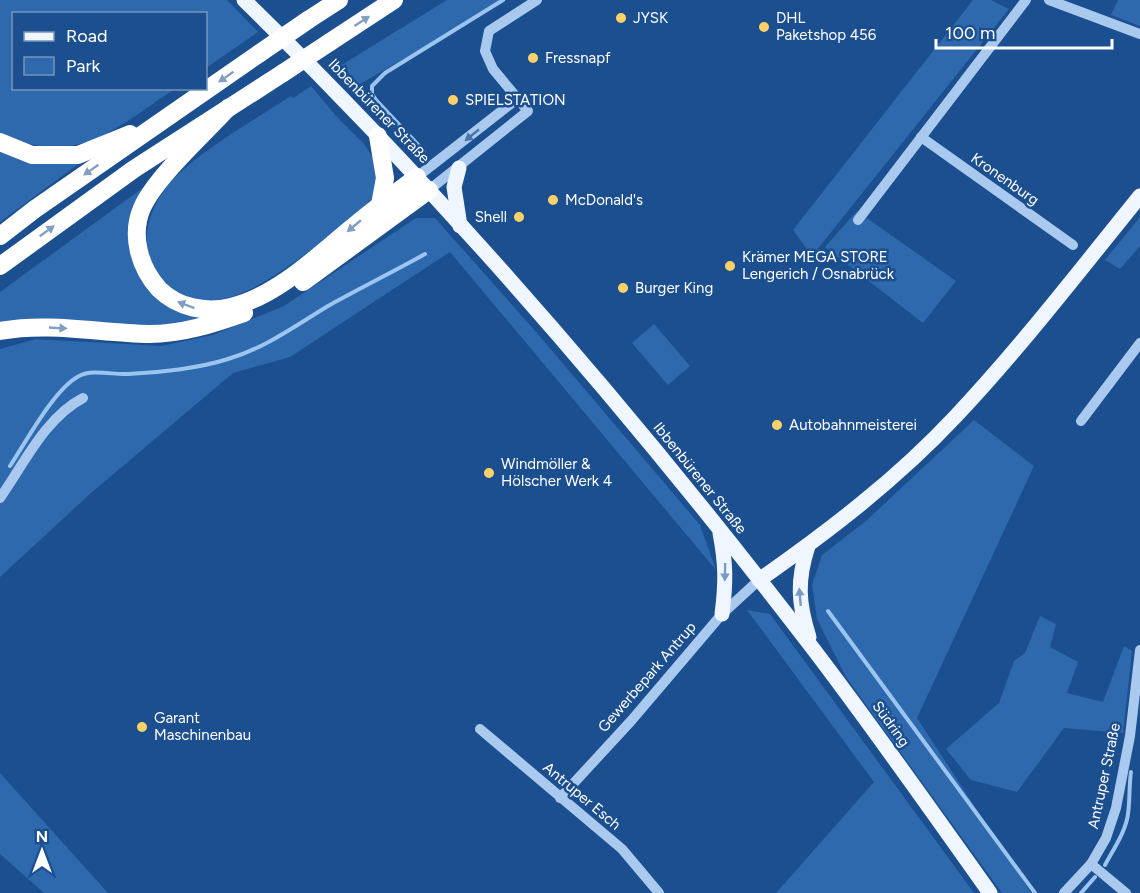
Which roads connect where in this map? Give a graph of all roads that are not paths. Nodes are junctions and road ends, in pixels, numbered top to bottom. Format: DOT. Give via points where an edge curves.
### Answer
graph roads {
  1 [pos="244,0"];
  2 [pos="339,0"];
  3 [pos="394,0"];
  4 [pos="537,0"];
  5 [pos="1026,0"];
  6 [pos="1049,0"];
  7 [pos="1140,34"];
  8 [pos="207,90"];
  9 [pos="207,90"];
  10 [pos="517,99"];
  11 [pos="191,101"];
  12 [pos="228,108"];
  13 [pos="378,136"];
  14 [pos="921,137"];
  15 [pos="0,142"];
  16 [pos="459,168"];
  17 [pos="423,184"];
  18 [pos="1140,196"];
  19 [pos="380,205"];
  20 [pos="858,220"];
  21 [pos="460,226"];
  22 [pos="0,236"];
  23 [pos="1073,245"];
  24 [pos="0,266"];
  25 [pos="0,332"];
  26 [pos="1140,343"];
  27 [pos="84,398"];
  28 [pos="1081,421"];
  29 [pos="0,498"];
  30 [pos="719,530"];
  31 [pos="808,546"];
  32 [pos="759,580"];
  33 [pos="722,614"];
  34 [pos="813,648"];
  35 [pos="1140,650"];
  36 [pos="480,729"];
  37 [pos="560,798"];
  38 [pos="1091,864"];
  39 [pos="659,893"];
  40 [pos="990,893"];
  41 [pos="1064,893"];
  42 [pos="1126,893"];
  1 -- 13 [label="main road, Ibbenbürener Straße"];
  2 -- 8 [label="highway, one-way, bridge"];
  12 -- 3 [label="highway, one-way, bridge"];
  4 -- 10 [label="street" via="489,31 485,51 493,69"];
  5 -- 14 [label="street"];
  6 -- 7 [label="street"];
  9 -- 11 [label="highway, one-way, bridge"];
  10 -- 16 [label="street" via="528,111"];
  10 -- 17 [label="street, one-way"];
  11 -- 15 [label="highway" via="124,137 78,155 32,155"];
  11 -- 22 [label="highway, one-way"];
  19 -- 12 [label="highway, one-way" via="307,265 256,298 212,310 172,299 153,281 140,256 137,242 142,209 164,176"];
  24 -- 12 [label="highway, one-way"];
  13 -- 17 [label="main road, Ibbenbürener Straße"];
  13 -- 19 [label="highway" via="386,178"];
  14 -- 20 [label="street"];
  14 -- 23 [label="street, Kronenburg"];
  16 -- 17 [label="street"];
  16 -- 21 [label="main road" via="454,187"];
  17 -- 19 [label="highway"];
  17 -- 21 [label="main road, Ibbenbürener Straße"];
  25 -- 17 [label="highway, one-way" via="37,327 151,334 188,330 245,313 291,290 346,252"];
  18 -- 31 [label="main road" via="955,417 891,478"];
  21 -- 30 [label="main road, Ibbenbürener Straße" via="633,424"];
  26 -- 28 [label="street"];
  27 -- 29 [label="street" via="62,411"];
  30 -- 32 [label="main road, Ibbenbürener Straße"];
  30 -- 33 [label="main road, one-way" via="726,560"];
  31 -- 32 [label="main road"];
  34 -- 31 [label="main road, one-way" via="801,614 799,587"];
  32 -- 33 [label="street, Gewerbepark Antrup"];
  32 -- 34 [label="main road, Südring"];
  33 -- 37 [label="street, Gewerbepark Antrup"];
  34 -- 40 [label="main road, Südring"];
  35 -- 38 [label="street, Antruper Straße" via="1130,736 1116,808 1106,838"];
  36 -- 37 [label="street, Antruper Esch"];
  37 -- 39 [label="street, Antruper Esch" via="622,849"];
  38 -- 41 [label="street, Antruper Straße"];
  38 -- 42 [label="street"];
}
